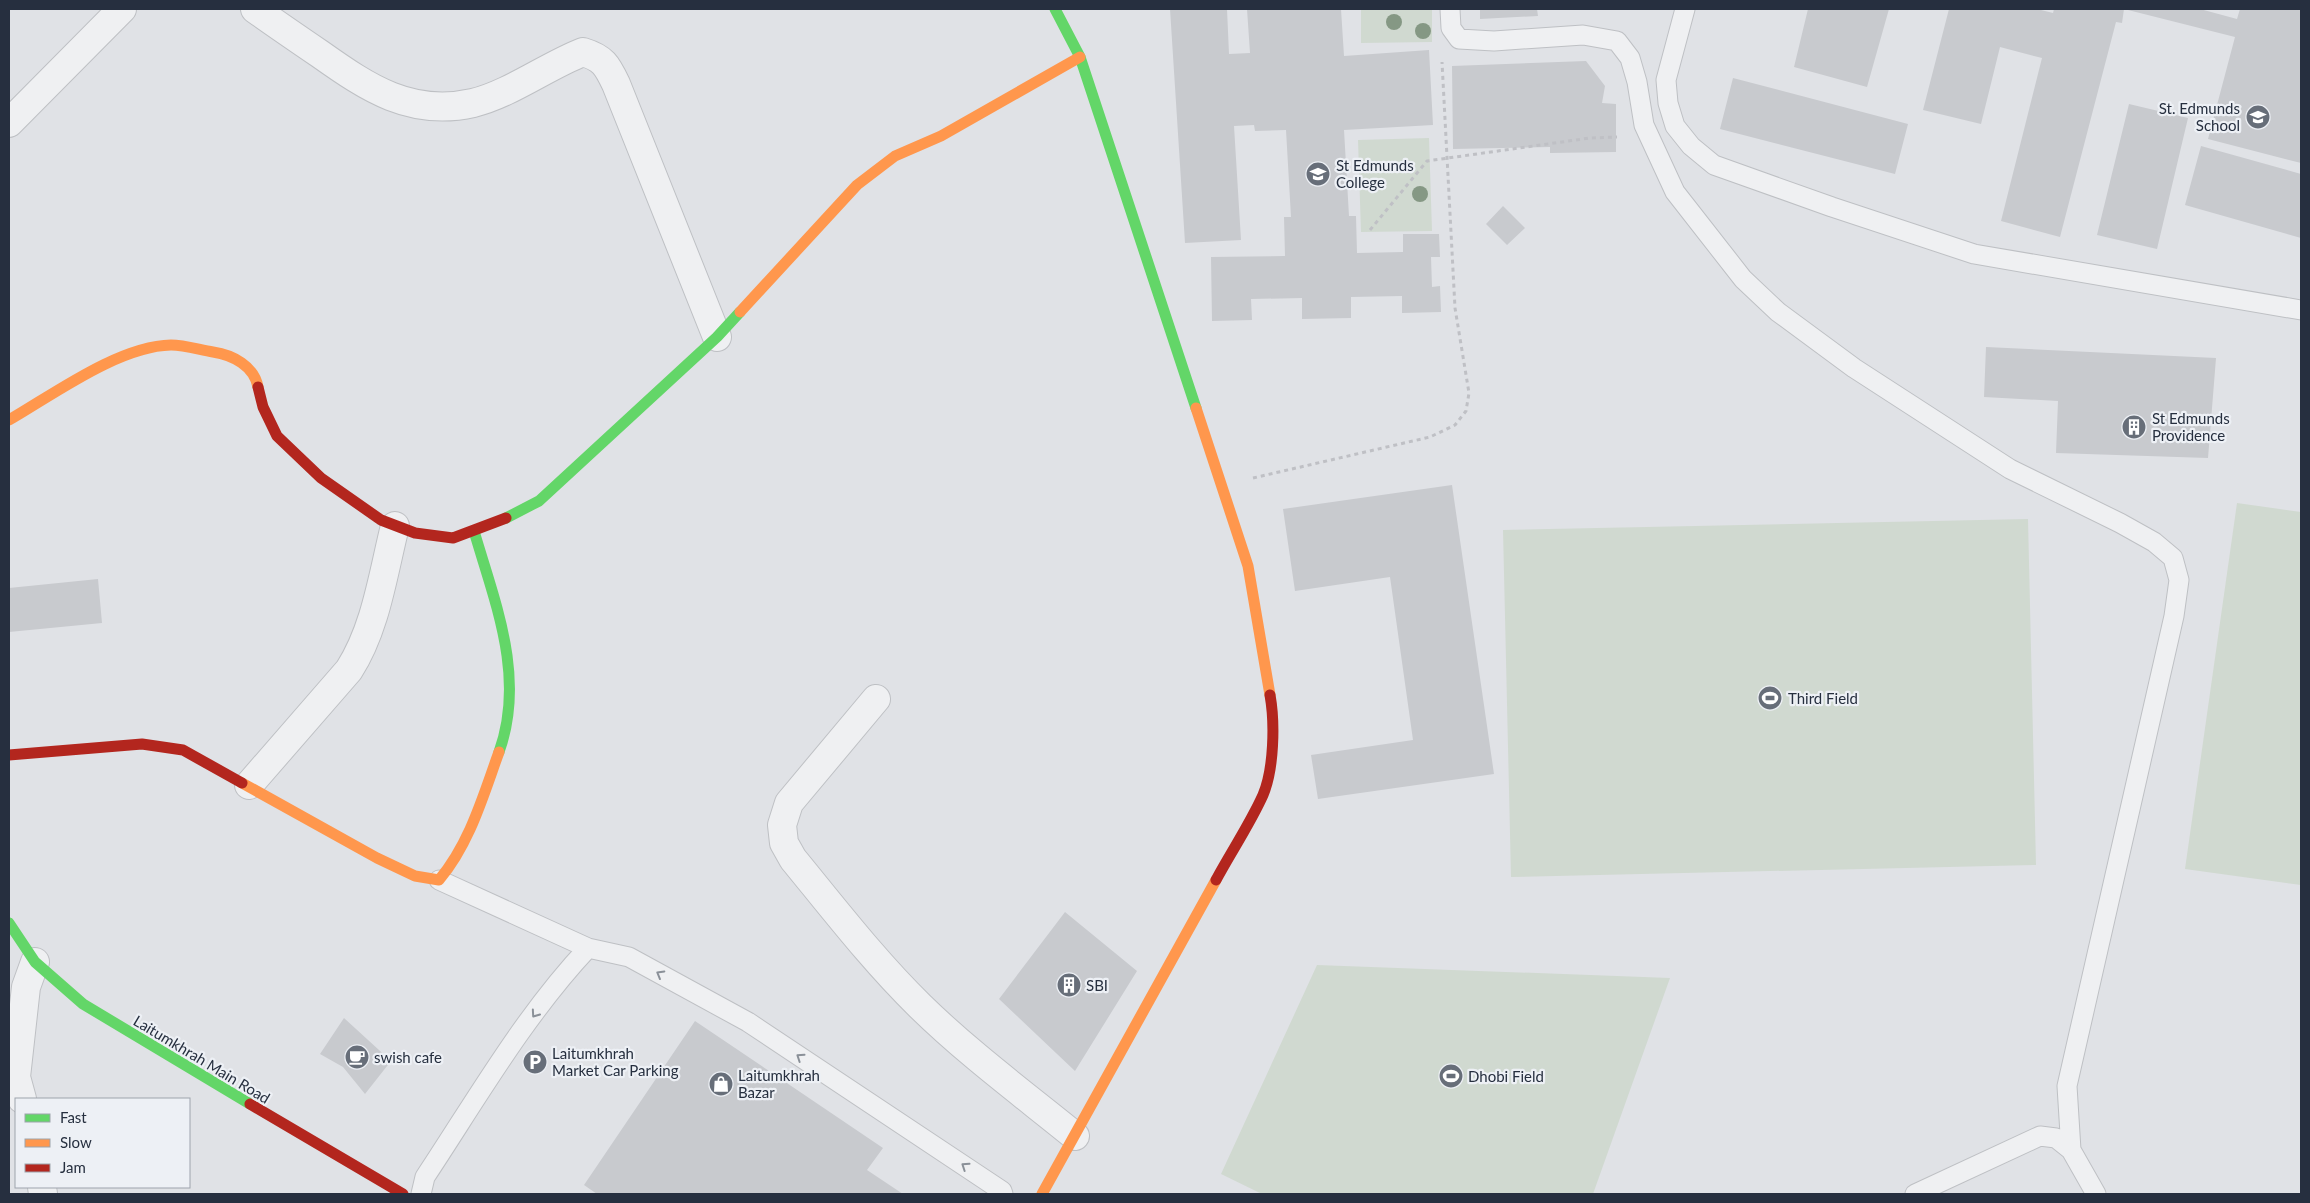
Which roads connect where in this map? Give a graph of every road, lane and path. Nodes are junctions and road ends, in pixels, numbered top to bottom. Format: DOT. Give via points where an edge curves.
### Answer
graph roads {
  1 [pos="122,9"];
  2 [pos="255,9"];
  3 [pos="1055,9"];
  4 [pos="1450,9"];
  5 [pos="1685,9"];
  6 [pos="1455,34"];
  7 [pos="1080,57"];
  8 [pos="9,123"];
  9 [pos="1648,135"];
  10 [pos="1446,159"];
  11 [pos="1370,230"];
  12 [pos="2301,310"];
  13 [pos="717,337"];
  14 [pos="9,420"];
  15 [pos="1222,485"];
  16 [pos="395,526"];
  17 [pos="474,531"];
  18 [pos="876,700"];
  19 [pos="9,755"];
  20 [pos="249,785"];
  21 [pos="439,880"];
  22 [pos="9,923"];
  23 [pos="588,948"];
  24 [pos="35,962"];
  25 [pos="16,1086"];
  26 [pos="1075,1136"];
  27 [pos="2071,1150"];
  28 [pos="403,1194"];
  29 [pos="421,1194"];
  30 [pos="1003,1194"];
  31 [pos="1042,1194"];
  32 [pos="1916,1194"];
  33 [pos="2096,1194"];
  1 -- 8 [label="street"];
  2 -- 13 [label="street" via="367,87 397,100 425,106 474,102 583,52 598,56 616,84"];
  3 -- 7 [label="street"];
  4 -- 6 [label="lane" via="1451,28"];
  5 -- 12 [label="lane" via="1666,80 1668,102 1675,126 1691,146 1714,165 1974,254"];
  6 -- 9 [label="lane" via="1459,39 1583,35 1617,41 1630,58"];
  6 -- 10 [label="path" via="1441,66"];
  7 -- 13 [label="street" via="941,136 895,156 857,185"];
  7 -- 15 [label="street"];
  9 -- 10 [label="path" via="1590,138"];
  9 -- 27 [label="lane" via="1675,192 1743,279 1778,312 1854,368 2010,469 2120,523 2154,542 2173,558 2179,580 2174,616 2067,1086"];
  10 -- 11 [label="path" via="1427,161"];
  10 -- 15 [label="path" via="1455,308 1469,393 1466,411 1455,425 1430,437"];
  13 -- 17 [label="street" via="539,501 502,521"];
  14 -- 16 [label="street" via="98,368 140,350 172,345 221,353 242,362 256,376 263,407 278,436 301,460 381,520"];
  15 -- 26 [label="street" via="1248,566 1261,632 1271,700 1270,767 1263,794"];
  16 -- 17 [label="street" via="435,537 453,538"];
  16 -- 20 [label="street" via="369,630 360,652 349,670"];
  17 -- 21 [label="street" via="504,643 511,684 508,724 473,823 454,863"];
  18 -- 26 [label="street" via="789,803 782,825 784,843 793,860 881,966 919,1005 956,1040"];
  19 -- 20 [label="street" via="142,744 182,750"];
  20 -- 21 [label="street" via="377,858 415,876"];
  21 -- 23 [label="lane"];
  22 -- 24 [label="street, Laitumkhrah Main Road"];
  23 -- 29 [label="lane, one-way" via="559,978 504,1059 424,1177"];
  30 -- 23 [label="lane, one-way" via="748,1022 629,957"];
  24 -- 25 [label="street" via="26,987"];
  24 -- 28 [label="street, Laitumkhrah Main Road" via="82,1004"];
  26 -- 31 [label="street"];
  27 -- 32 [label="lane" via="2056,1138 2040,1136"];
  27 -- 33 [label="lane"];
}
